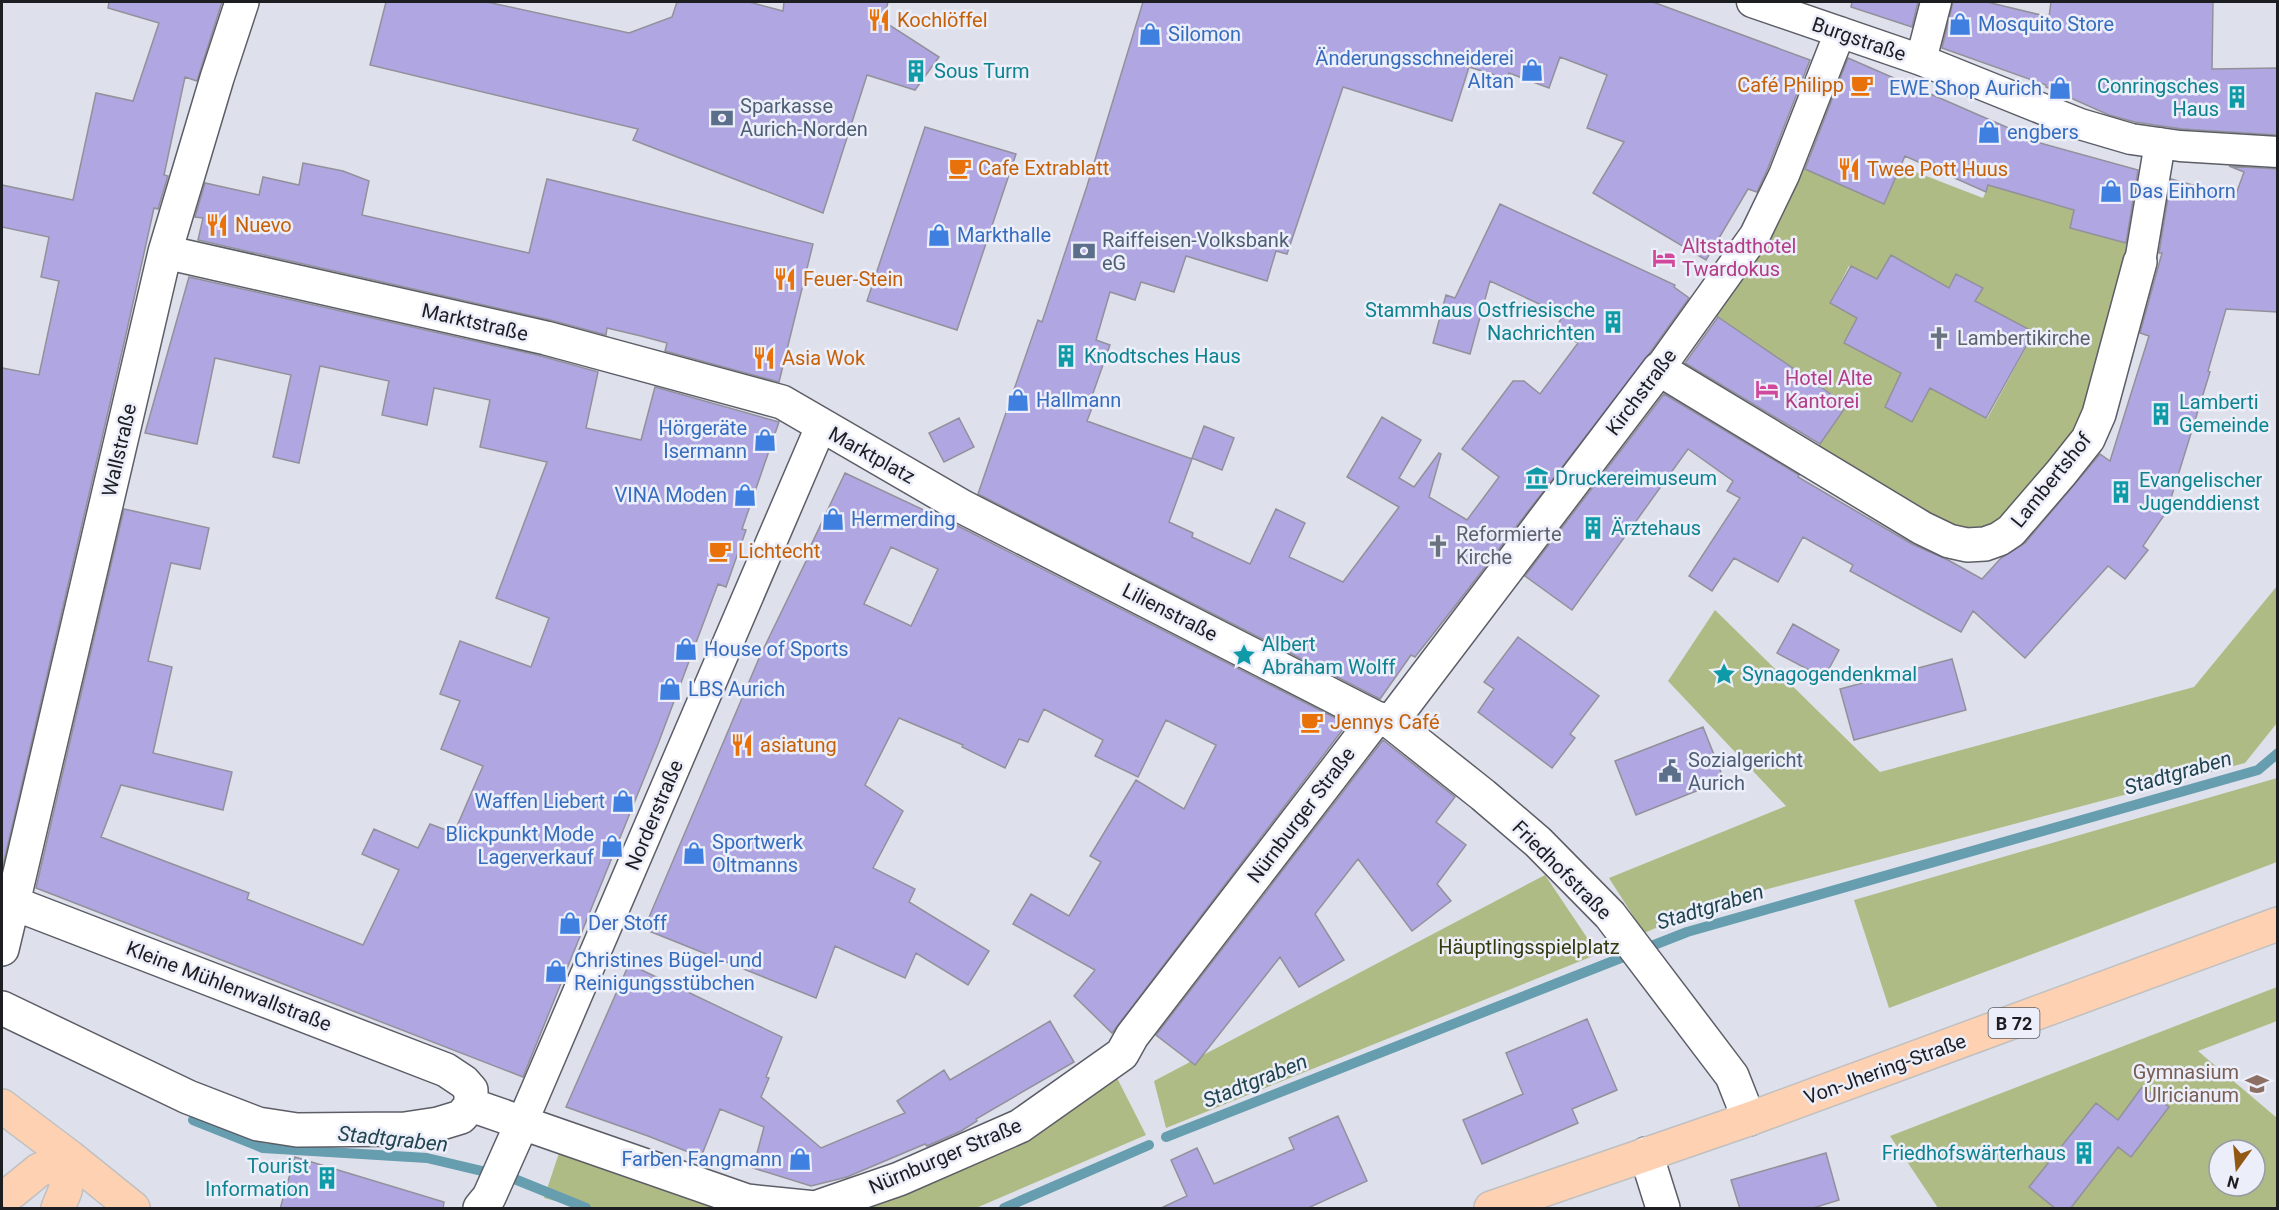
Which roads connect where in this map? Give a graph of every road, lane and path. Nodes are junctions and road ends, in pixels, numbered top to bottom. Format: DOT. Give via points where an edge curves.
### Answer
graph roads {
  1 [pos="242,2"];
  2 [pos="1752,2"];
  3 [pos="1936,2"];
  4 [pos="1840,32"];
  5 [pos="1921,60"];
  6 [pos="2160,143"];
  7 [pos="2277,152"];
  8 [pos="165,252"];
  9 [pos="2140,262"];
  10 [pos="1659,369"];
  11 [pos="782,402"];
  12 [pos="821,426"];
  13 [pos="963,507"];
  14 [pos="1383,720"];
  15 [pos="13,903"];
  16 [pos="2277,924"];
  17 [pos="2,949"];
  18 [pos="4,1002"];
  19 [pos="471,1105"];
  20 [pos="2,1106"];
  21 [pos="1749,1119"];
  22 [pos="522,1123"];
  23 [pos="1646,1154"];
  24 [pos="71,1158"];
  25 [pos="15,1194"];
  26 [pos="485,1204"];
  27 [pos="58,1209"];
  28 [pos="133,1209"];
  29 [pos="1491,1209"];
  30 [pos="1663,1209"];
  1 -- 8 [label="street, Wallstraße"];
  2 -- 4 [label="street, Burgstraße"];
  3 -- 5 [label="street"];
  4 -- 5 [label="street, Burgstraße"];
  4 -- 10 [label="street, Kirchstraße" via="1784,175 1755,235"];
  5 -- 6 [label="street, Burgstraße" via="2080,124"];
  6 -- 7 [label="street, Burgstraße"];
  6 -- 9 [label="street, Lambertshof"];
  8 -- 11 [label="street, Marktstraße" via="546,338"];
  8 -- 15 [label="street, Wallstraße"];
  9 -- 10 [label="street, Lambertshof" via="2099,414 2088,439 2010,531 1985,544 1949,541 1922,528"];
  10 -- 14 [label="street, Kirchstraße"];
  11 -- 12 [label="street, Marktplatz"];
  12 -- 13 [label="street, Marktplatz"];
  12 -- 22 [label="street, Norderstraße"];
  13 -- 14 [label="street, Lilienstraße"];
  14 -- 21 [label="street, Friedhofstraße" via="1484,795 1538,842 1610,915 1732,1076"];
  14 -- 22 [label="street, Nürnburger Straße" via="1132,1036 1122,1054 1020,1126 899,1179 814,1208 747,1201"];
  15 -- 17 [label="street"];
  15 -- 19 [label="street, Kleine Mühlenwallstraße" via="446,1070 471,1090"];
  16 -- 21 [label="main road, Von-Jhering-Straße / B 72"];
  18 -- 19 [label="street" via="94,1054 258,1124 297,1130 405,1129 461,1118"];
  19 -- 22 [label="street"];
  20 -- 24 [label="main road"];
  21 -- 23 [label="main road, Von-Jhering-Straße / B 72"];
  22 -- 26 [label="street, Norderstraße"];
  23 -- 29 [label="main road, Von-Jhering-Straße / B 72"];
  23 -- 30 [label="street"];
  24 -- 25 [label="main road" via="39,1170"];
  24 -- 27 [label="main road"];
  24 -- 28 [label="main road"];
}
